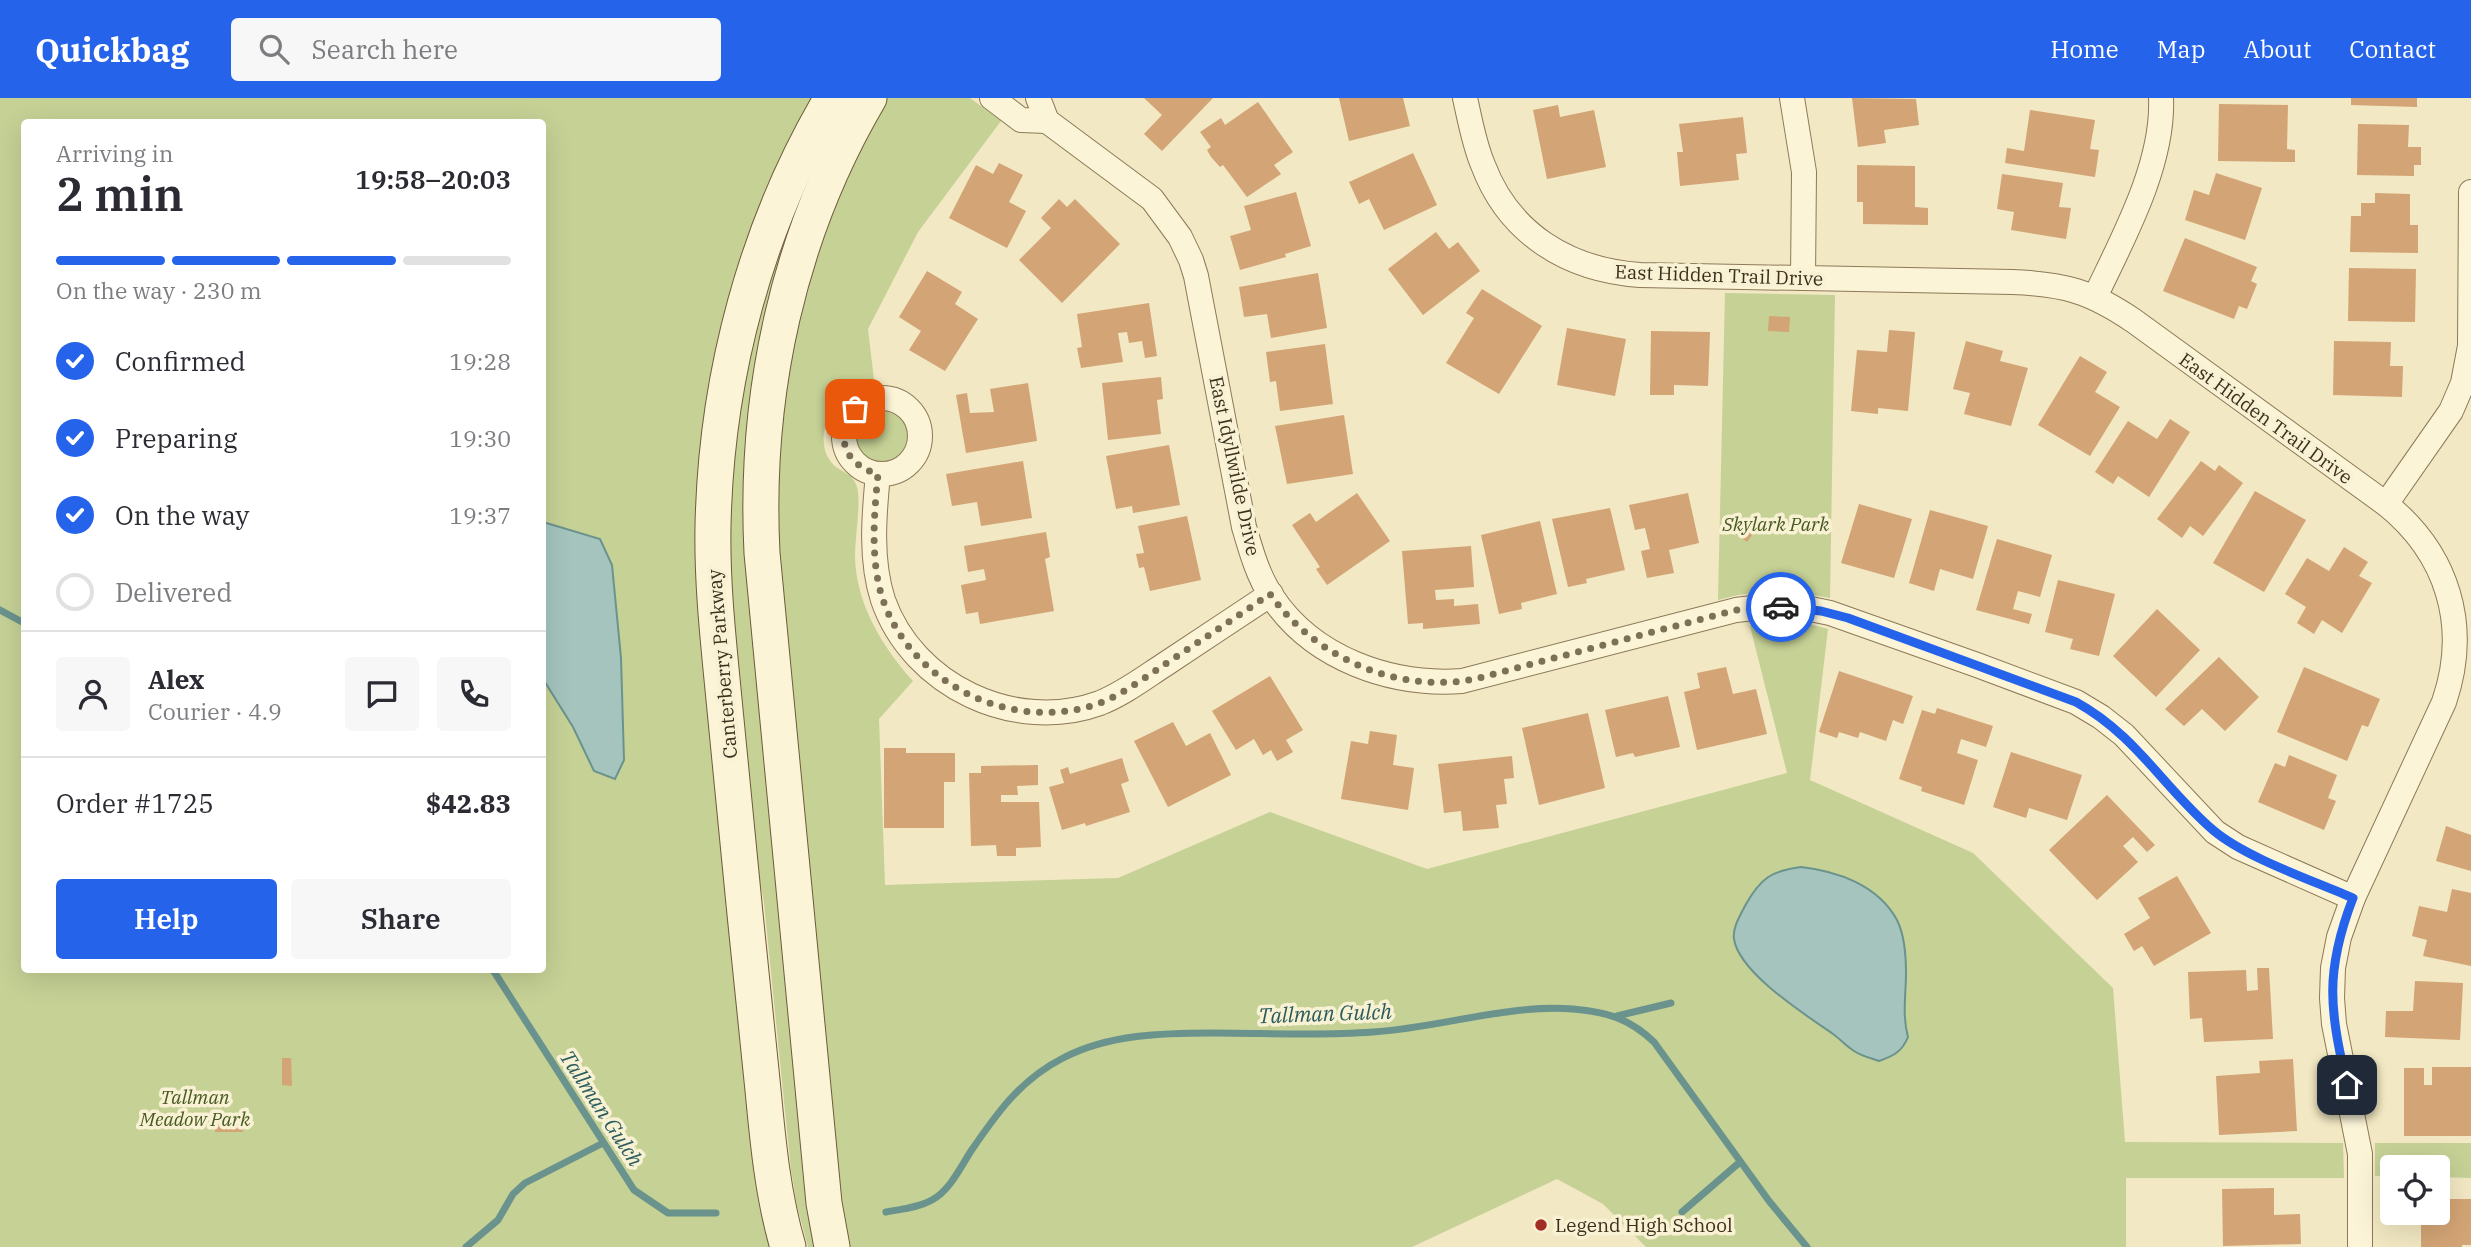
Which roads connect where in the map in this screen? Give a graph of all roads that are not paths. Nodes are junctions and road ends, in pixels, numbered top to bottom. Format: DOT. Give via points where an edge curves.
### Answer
graph roads {
  1 [pos="832,98"];
  2 [pos="869,98"];
  3 [pos="992,98"];
  4 [pos="1038,98"];
  5 [pos="1465,98"];
  6 [pos="1792,98"];
  7 [pos="2161,98"];
  8 [pos="1047,121"];
  9 [pos="2471,192"];
  10 [pos="1803,278"];
  11 [pos="2095,298"];
  12 [pos="878,474"];
  13 [pos="2386,504"];
  14 [pos="1270,594"];
  15 [pos="2353,898"];
  16 [pos="788,1247"];
  17 [pos="832,1247"];
  18 [pos="2360,1247"];
  1 -- 16 [label="street, Canterberry Parkway" via="787,185 747,298 726,397 713,514 716,622 771,1170"];
  2 -- 17 [label="street" via="819,198 786,297 764,416 761,475 762,553 824,1203"];
  3 -- 8 [label="street, East Idyllwilde Drive" via="1021,120"];
  4 -- 8 [label="street"];
  5 -- 10 [label="street, East Hidden Trail Drive" via="1483,167 1497,193 1511,215 1555,252 1623,274"];
  6 -- 10 [label="street" via="1804,172"];
  7 -- 11 [label="street" via="2151,171"];
  8 -- 14 [label="street, East Idyllwilde Drive" via="1152,200 1186,248 1196,275 1244,527"];
  9 -- 13 [label="street" via="2470,346 2463,383 2442,424"];
  10 -- 11 [label="street, East Hidden Trail Drive" via="2031,283 2062,286"];
  11 -- 13 [label="street, East Hidden Trail Drive" via="2134,321"];
  12 -- 14 [label="street" via="875,559 888,612 923,663 984,702 1046,713 1103,702"];
  13 -- 15 [label="street, East Hidden Trail Drive" via="2422,540 2441,573 2454,616 2455,652 2444,702"];
  14 -- 15 [label="street, East Idyllwilde Drive" via="1304,631 1334,653 1369,670 1425,682 1475,679 1736,610 1806,608 1830,613 2049,691 2089,710 2124,735 2215,832"];
  15 -- 18 [label="street, East Hidden Trail Drive" via="2339,937 2332,998 2360,1154"];
}
